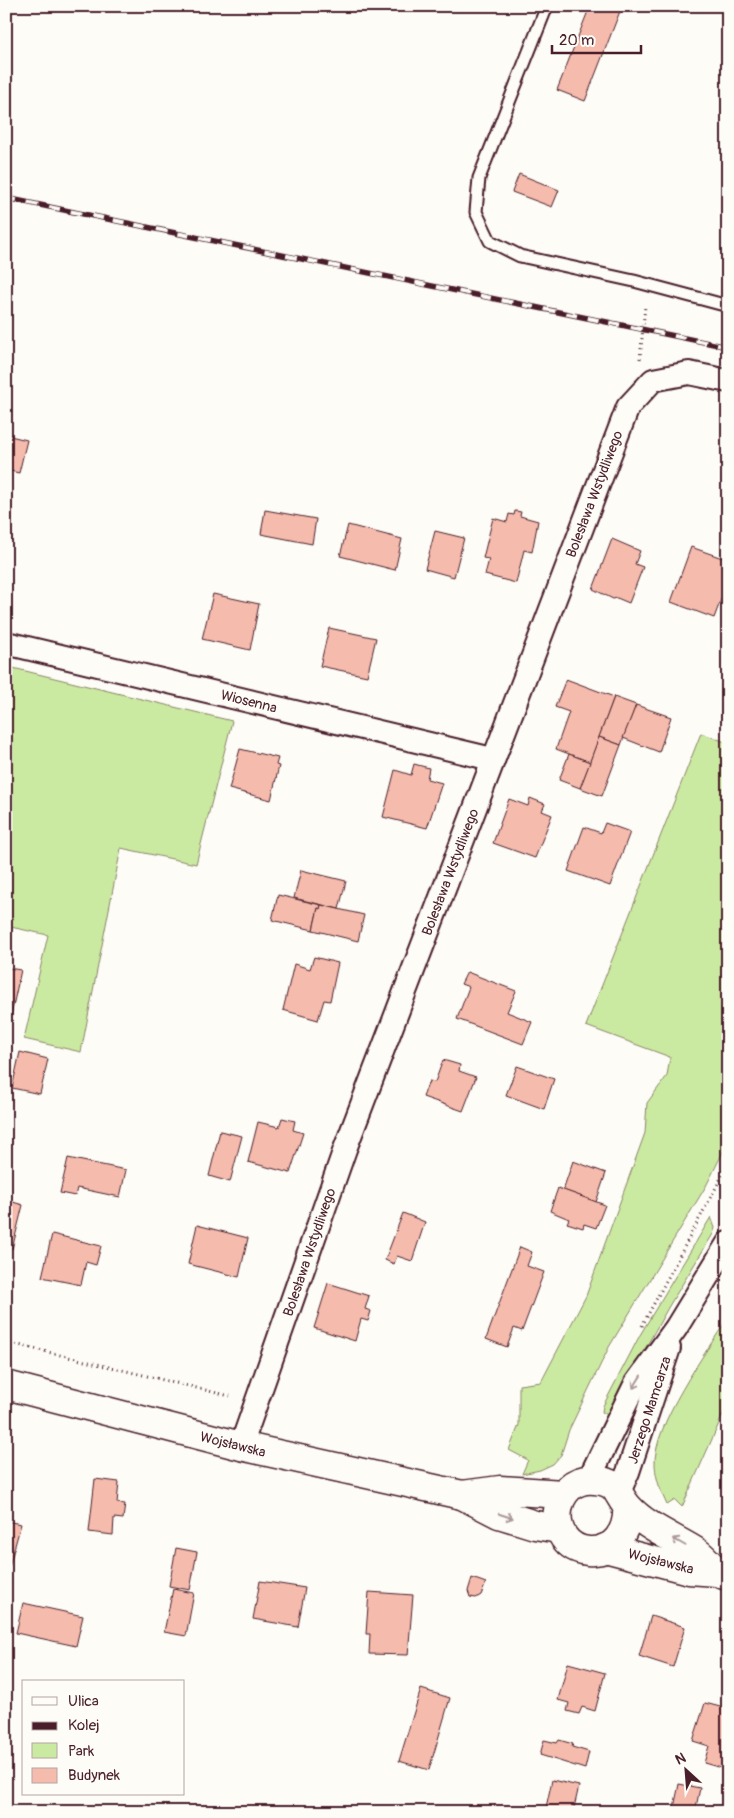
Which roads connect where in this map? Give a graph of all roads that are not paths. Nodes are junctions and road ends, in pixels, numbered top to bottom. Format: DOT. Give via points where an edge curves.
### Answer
graph roads {
  1 [pos="547,6"];
  2 [pos="728,306"];
  3 [pos="728,381"];
  4 [pos="6,642"];
  5 [pos="492,759"];
  6 [pos="728,1243"];
  7 [pos="676,1328"];
  8 [pos="6,1386"];
  9 [pos="241,1446"];
  10 [pos="589,1480"];
  11 [pos="563,1494"];
  12 [pos="462,1495"];
  13 [pos="623,1499"];
  14 [pos="559,1529"];
  15 [pos="606,1548"];
  16 [pos="722,1574"];
  1 -- 2 [label="lane" via="479,178 476,212 490,241 520,256"];
  3 -- 5 [label="street, Bolesława Wstydliwego" via="689,373 654,380 628,407"];
  4 -- 5 [label="street, Wiosenna"];
  5 -- 9 [label="street, Bolesława Wstydliwego" via="345,1149"];
  6 -- 7 [label="street, Jerzego Mamcarza"];
  7 -- 10 [label="street, Jerzego Mamcarza, one-way" via="636,1383"];
  7 -- 13 [label="street, Jerzego Mamcarza"];
  8 -- 9 [label="street, Wojsławska"];
  9 -- 12 [label="street, Wojsławska"];
  10 -- 11 [label="street" via="578,1482"];
  10 -- 13 [label="street" via="605,1482"];
  11 -- 12 [label="street, Wojsławska" via="500,1490"];
  11 -- 14 [label="street" via="557,1513"];
  12 -- 14 [label="street, Wojsławska, one-way" via="499,1514"];
  13 -- 15 [label="street" via="625,1528"];
  16 -- 13 [label="street, Wojsławska, one-way" via="700,1555 654,1527"];
  14 -- 15 [label="street" via="567,1541 578,1548 589,1551"];
  15 -- 16 [label="street, Wojsławska" via="689,1570"];
}
